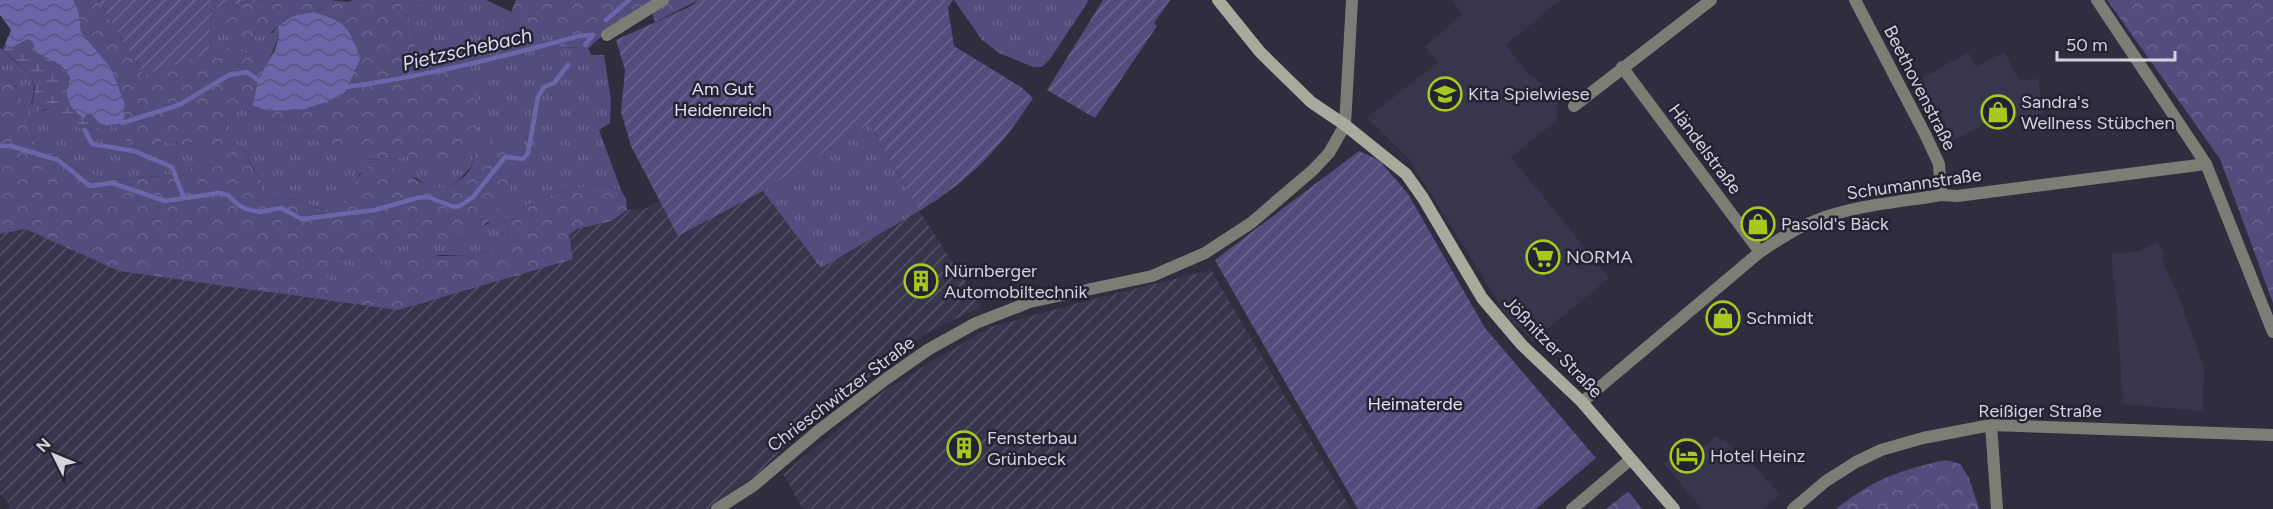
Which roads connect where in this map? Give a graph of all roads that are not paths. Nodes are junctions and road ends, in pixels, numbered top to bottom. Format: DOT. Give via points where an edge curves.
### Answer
graph roads {
  1 [pos="663,0"];
  2 [pos="1218,0"];
  3 [pos="1352,0"];
  4 [pos="1711,0"];
  5 [pos="1855,0"];
  6 [pos="2097,0"];
  7 [pos="607,35"];
  8 [pos="1622,68"];
  9 [pos="1574,106"];
  10 [pos="1345,125"];
  11 [pos="2206,164"];
  12 [pos="1941,195"];
  13 [pos="1760,252"];
  14 [pos="2273,332"];
  15 [pos="1582,402"];
  16 [pos="1991,425"];
  17 [pos="2273,435"];
  18 [pos="1631,459"];
  19 [pos="717,509"];
  20 [pos="1572,509"];
  21 [pos="1674,509"];
  22 [pos="1793,509"];
  23 [pos="1997,509"];
  1 -- 7 [label="street"];
  2 -- 10 [label="street, Jößnitzer Straße" via="1260,52 1311,102"];
  3 -- 10 [label="street, Chrieschwitzer Straße"];
  4 -- 8 [label="street"];
  5 -- 12 [label="street, Beethovenstraße" via="1939,164"];
  6 -- 11 [label="street"];
  8 -- 9 [label="street"];
  8 -- 13 [label="street, Händelstraße"];
  10 -- 15 [label="street, Jößnitzer Straße" via="1406,174 1482,298 1522,345"];
  10 -- 19 [label="street, Chrieschwitzer Straße" via="1329,153 1313,170 1251,223 1205,253 1152,276 1030,302 976,323 886,379 753,486"];
  11 -- 12 [label="street, Schumannstraße"];
  11 -- 14 [label="street"];
  12 -- 13 [label="street, Schumannstraße" via="1816,220"];
  13 -- 15 [label="street, Schumannstraße"];
  15 -- 18 [label="street, Jößnitzer Straße"];
  16 -- 17 [label="street, Reißiger Straße"];
  16 -- 22 [label="street, Reißiger Straße" via="1881,450 1826,481"];
  16 -- 23 [label="street"];
  18 -- 20 [label="street"];
  18 -- 21 [label="street, Jößnitzer Straße"];
}
